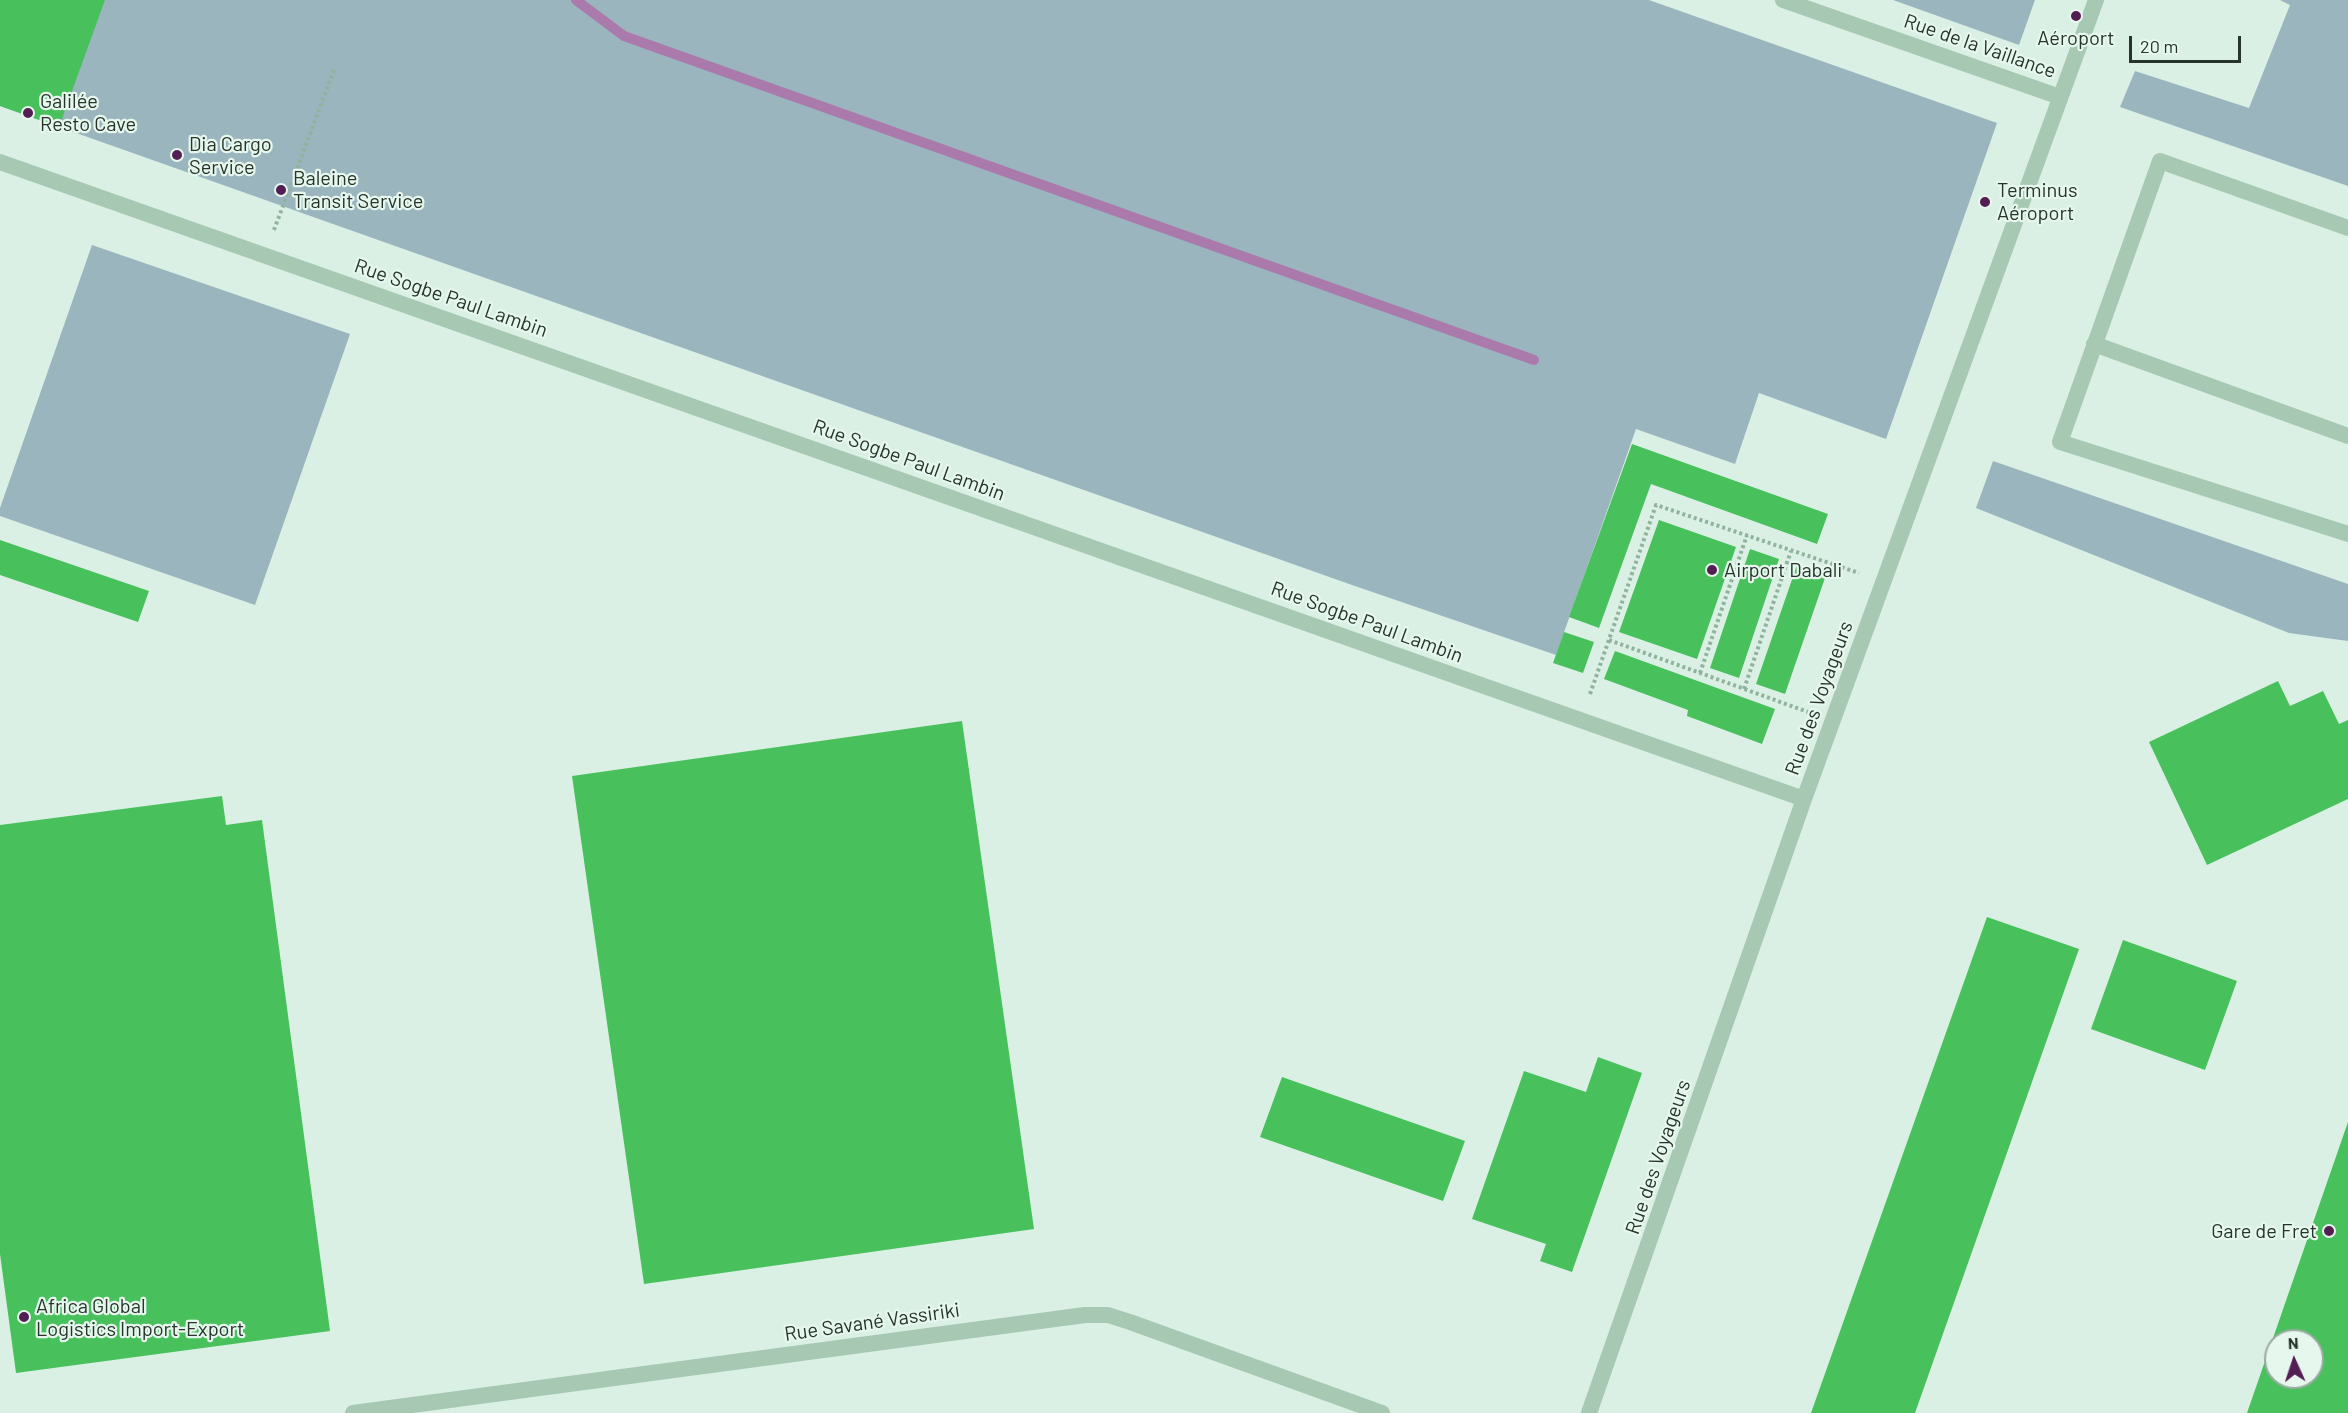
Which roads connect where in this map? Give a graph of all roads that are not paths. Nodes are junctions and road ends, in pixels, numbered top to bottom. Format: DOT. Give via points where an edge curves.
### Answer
graph roads {
  1 [pos="1783,0"];
  2 [pos="2096,0"];
  3 [pos="2060,97"];
  4 [pos="0,162"];
  5 [pos="2348,228"];
  6 [pos="2094,344"];
  7 [pos="2348,436"];
  8 [pos="2348,534"];
  9 [pos="1804,799"];
  10 [pos="353,1413"];
  11 [pos="1382,1413"];
  12 [pos="1589,1413"];
  1 -- 3 [label="street, Rue de la Vaillance"];
  2 -- 3 [label="street, Rue des Voyageurs"];
  3 -- 9 [label="street, Rue des Voyageurs"];
  4 -- 9 [label="street, Rue Sogbe Paul Lambin"];
  5 -- 6 [label="street" via="2160,161"];
  6 -- 7 [label="street"];
  6 -- 8 [label="street" via="2060,442"];
  9 -- 12 [label="street, Rue des Voyageurs"];
  10 -- 11 [label="street, Rue Savané Vassiriki" via="1085,1315 1108,1315 1130,1322"];
}
